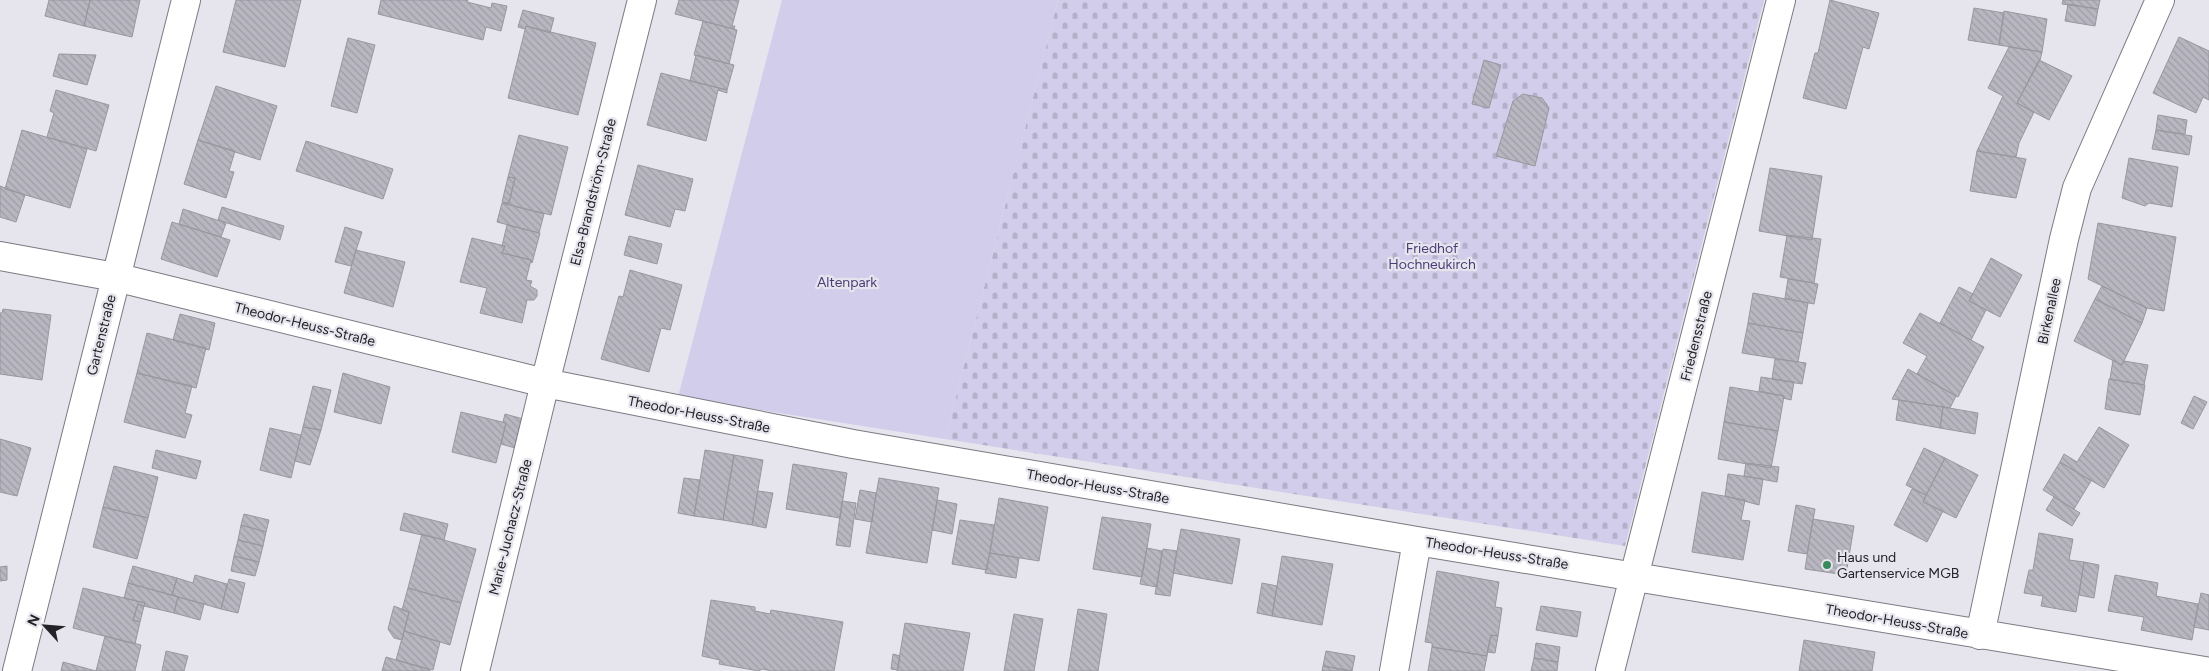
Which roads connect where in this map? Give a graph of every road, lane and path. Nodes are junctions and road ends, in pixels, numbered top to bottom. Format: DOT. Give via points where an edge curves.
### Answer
graph roads {
  1 [pos="186,0"];
  2 [pos="642,0"];
  3 [pos="1781,0"];
  4 [pos="2160,0"];
  5 [pos="0,256"];
  6 [pos="115,277"];
  7 [pos="545,383"];
  8 [pos="1417,540"];
  9 [pos="1635,575"];
  10 [pos="1980,635"];
  11 [pos="2193,670"];
  12 [pos="17,671"];
  13 [pos="475,671"];
  14 [pos="1394,671"];
  15 [pos="1610,671"];
  1 -- 6 [label="street, Gartenstraße"];
  2 -- 7 [label="street, Elsa-Brandström-Straße"];
  3 -- 9 [label="street, Friedensstraße"];
  4 -- 10 [label="street, Birkenallee" via="2077,188"];
  5 -- 6 [label="street, Theodor-Heuss-Straße"];
  6 -- 7 [label="street, Theodor-Heuss-Straße"];
  6 -- 12 [label="street, Gartenstraße"];
  7 -- 8 [label="street, Theodor-Heuss-Straße" via="852,444"];
  7 -- 13 [label="street, Marie-Juchacz-Straße"];
  8 -- 9 [label="street, Theodor-Heuss-Straße"];
  8 -- 14 [label="street"];
  9 -- 10 [label="street, Theodor-Heuss-Straße"];
  9 -- 15 [label="street, Friedensstraße"];
  10 -- 11 [label="street, Theodor-Heuss-Straße"];
}
